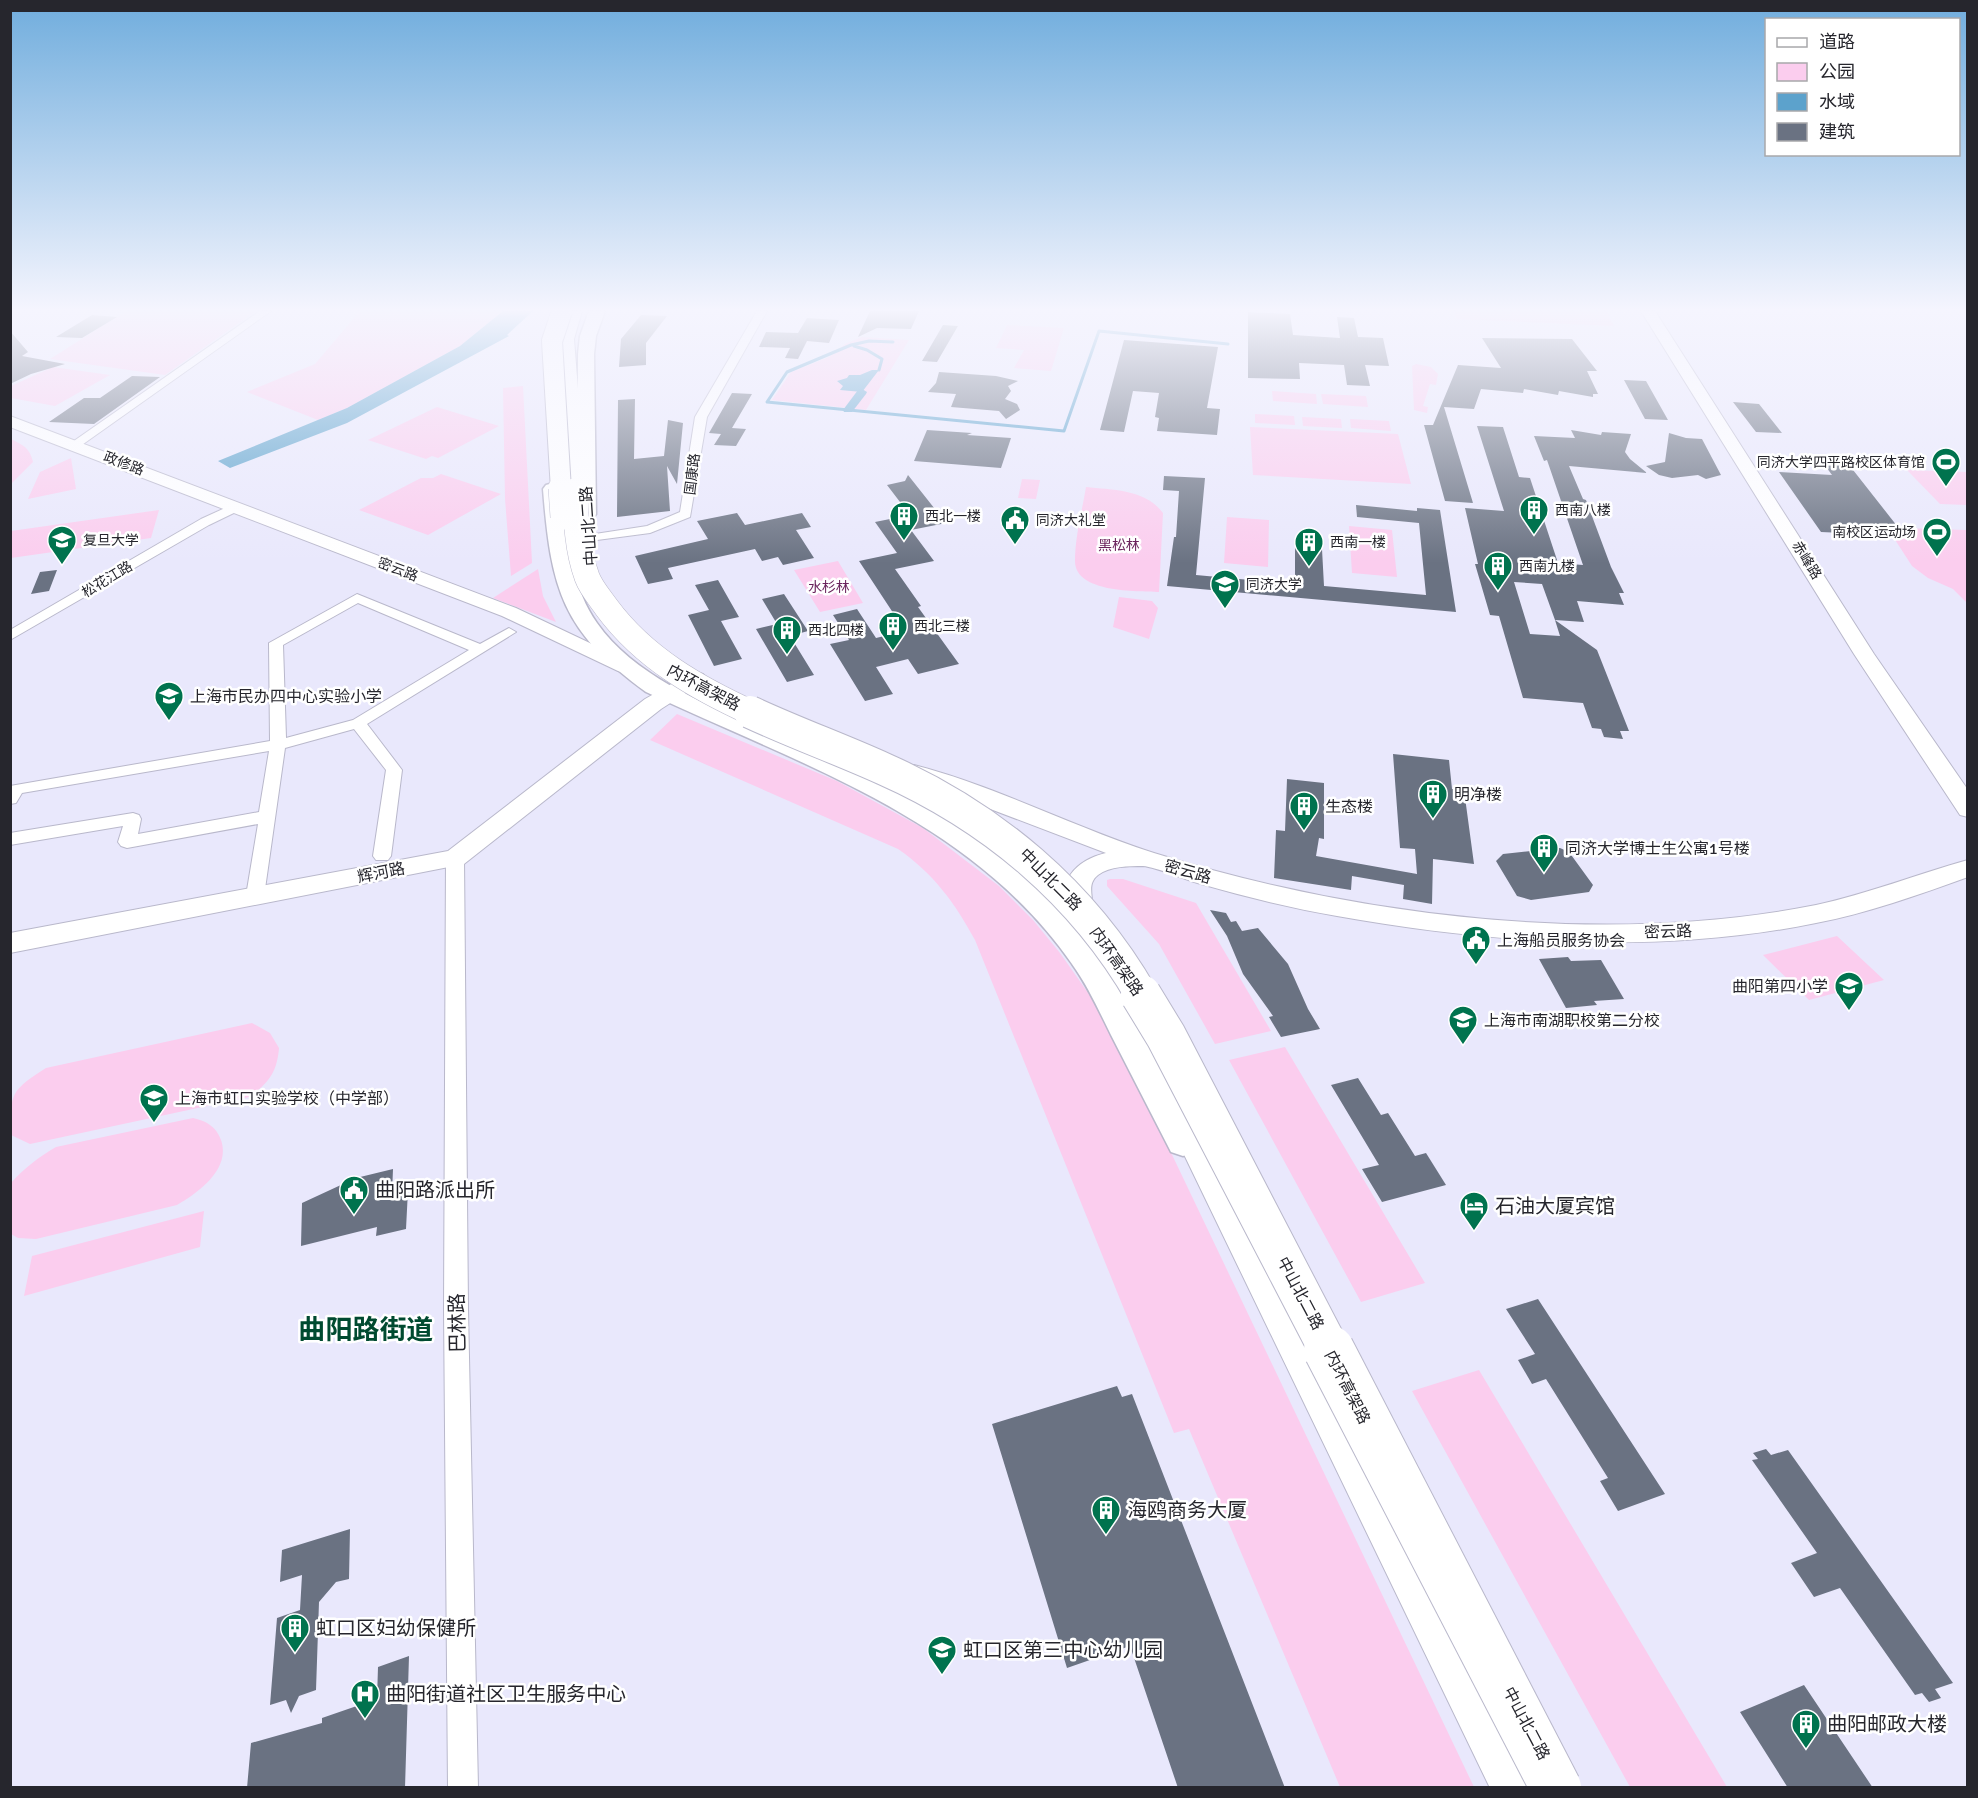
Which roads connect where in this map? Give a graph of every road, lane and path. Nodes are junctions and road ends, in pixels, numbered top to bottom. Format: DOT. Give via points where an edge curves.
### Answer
graph roads {
  1 [pos="146,395"];
  2 [pos="547,395"];
  3 [pos="554,395"];
  4 [pos="568,395"];
  5 [pos="575,395"];
  6 [pos="585,395"];
  7 [pos="714,395"];
  8 [pos="1701,395"];
  9 [pos="10,422"];
  10 [pos="75,445"];
  11 [pos="574,491"];
  12 [pos="236,507"];
  13 [pos="587,538"];
  14 [pos="574,630"];
  15 [pos="509,632"];
  16 [pos="10,636"];
  17 [pos="480,649"];
  18 [pos="696,678"];
  19 [pos="668,694"];
  20 [pos="358,723"];
  21 [pos="278,745"];
  22 [pos="899,767"];
  23 [pos="10,799"];
  24 [pos="1968,809"];
  25 [pos="267,816"];
  26 [pos="10,839"];
  27 [pos="382,856"];
  28 [pos="455,858"];
  29 [pos="1152,861"];
  30 [pos="1968,868"];
  31 [pos="255,897"];
  32 [pos="1081,907"];
  33 [pos="10,943"];
  34 [pos="463,1788"];
  35 [pos="1500,1788"];
  36 [pos="1520,1788"];
  37 [pos="1556,1788"];
  38 [pos="1561,1788"];
  1 -- 10 [label="street"];
  2 -- 14 [label="main road, 中山北二路" via="557,543"];
  3 -- 36 [label="highway, 内环高架路, bridge" via="571,575 587,610 623,652 671,687 704,705 878,779 948,818 1016,868 1086,946 1115,989 1182,1111"];
  4 -- 11 [label="highway, 内环高架路"];
  5 -- 11 [label="highway"];
  6 -- 13 [label="main road, 中山北二路"];
  7 -- 13 [label="street, 国康路" via="701,417 686,514 650,530"];
  8 -- 24 [label="street, 赤峰路" via="1864,654"];
  9 -- 10 [label="street, 政修路"];
  10 -- 12 [label="street, 政修路"];
  11 -- 37 [label="highway, 内环高架路, bridge" via="587,578 625,634 672,671 713,694 883,768 957,807 1039,869 1082,912 1121,961 1166,1036"];
  12 -- 14 [label="street, 密云路"];
  12 -- 16 [label="street, 松花江路"];
  13 -- 18 [label="main road, 中山北二路" via="591,576 609,607 647,647"];
  14 -- 19 [label="main road, 中山北二路"];
  15 -- 17 [label="street"];
  17 -- 20 [label="street"];
  17 -- 21 [label="street" via="357,598 276,643"];
  18 -- 19 [label="street, 辉河路"];
  18 -- 22 [label="main road, 中山北二路" via="751,708"];
  19 -- 28 [label="street, 辉河路"];
  19 -- 35 [label="main road, 中山北二路" via="874,786 927,815 1002,870 1076,947 1101,983 1217,1207"];
  20 -- 21 [label="street"];
  20 -- 27 [label="street" via="394,770"];
  21 -- 23 [label="street" via="17,789"];
  21 -- 25 [label="street"];
  22 -- 29 [label="street, 密云路"];
  22 -- 32 [label="main road, 中山北二路" via="971,807 1049,873"];
  25 -- 26 [label="street" via="127,842 133,819"];
  25 -- 31 [label="street"];
  28 -- 31 [label="street, 辉河路"];
  28 -- 34 [label="street, 巴林路"];
  29 -- 30 [label="street, 密云路" via="1350,910 1473,927 1561,932 1691,930 1782,920 1879,898"];
  29 -- 32 [label="street, 密云路" via="1114,860 1091,868 1078,885"];
  31 -- 33 [label="street, 辉河路"];
  32 -- 38 [label="main road, 中山北二路" via="1120,958 1165,1038"];
}
